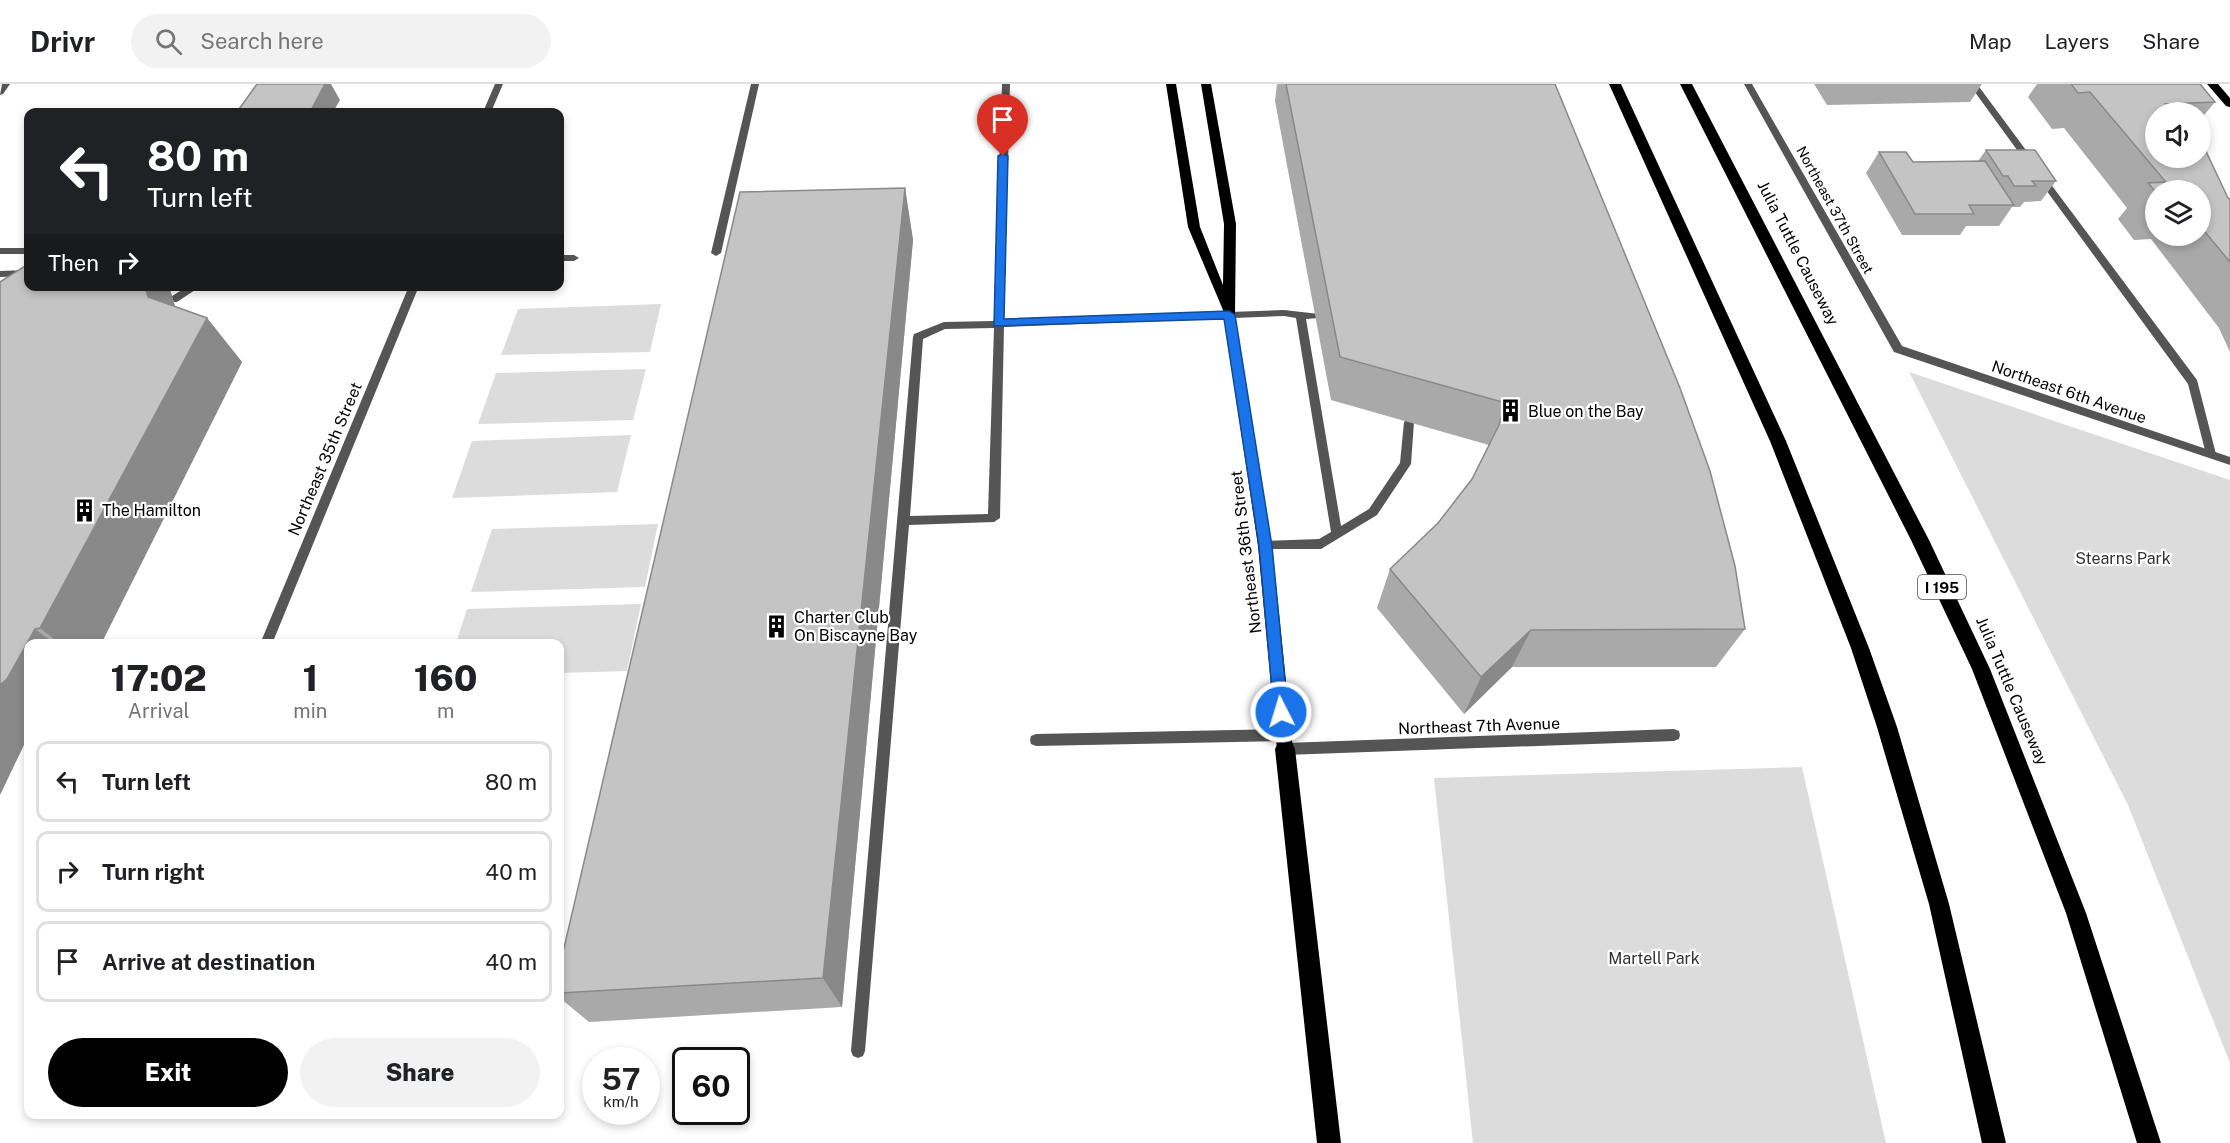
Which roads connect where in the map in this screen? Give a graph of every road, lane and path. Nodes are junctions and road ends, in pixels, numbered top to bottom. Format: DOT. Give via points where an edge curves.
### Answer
graph roads {
  1 [pos="6,84"];
  2 [pos="499,84"];
  3 [pos="755,84"];
  4 [pos="1006,84"];
  5 [pos="1171,84"];
  6 [pos="1206,84"];
  7 [pos="1615,84"];
  8 [pos="1686,84"];
  9 [pos="1748,84"];
  10 [pos="1973,84"];
  11 [pos="2212,84"];
  12 [pos="0,92"];
  13 [pos="2230,104"];
  14 [pos="489,108"];
  15 [pos="0,251"];
  16 [pos="24,251"];
  17 [pos="716,253"];
  18 [pos="564,258"];
  19 [pos="574,258"];
  20 [pos="24,273"];
  21 [pos="0,274"];
  22 [pos="188,291"];
  23 [pos="412,291"];
  24 [pos="173,300"];
  25 [pos="1300,314"];
  26 [pos="1229,315"];
  27 [pos="1315,316"];
  28 [pos="998,323"];
  29 [pos="1898,349"];
  30 [pos="1409,422"];
  31 [pos="2211,454"];
  32 [pos="2230,461"];
  33 [pos="904,521"];
  34 [pos="1337,534"];
  35 [pos="1265,546"];
  36 [pos="268,639"];
  37 [pos="1674,735"];
  38 [pos="1036,740"];
  39 [pos="1284,742"];
  40 [pos="858,1051"];
  41 [pos="1329,1143"];
  42 [pos="1994,1143"];
  43 [pos="2149,1143"];
  1 -- 12 [label="street"];
  2 -- 14 [label="street"];
  3 -- 17 [label="street"];
  4 -- 28 [label="street"];
  5 -- 26 [label="main road, Northeast 36th Street" via="1194,227"];
  6 -- 26 [label="main road, Northeast 36th Street" via="1230,224"];
  7 -- 42 [label="highway" via="1778,441 1860,648 1933,883"];
  8 -- 43 [label="highway, Julia Tuttle Causeway / I 195" via="1920,540 1981,669 2076,913"];
  9 -- 29 [label="street, Northeast 37th Street"];
  10 -- 31 [label="street" via="2193,383"];
  11 -- 13 [label="main road"];
  15 -- 16 [label="street"];
  18 -- 19 [label="street"];
  20 -- 21 [label="street"];
  22 -- 24 [label="street"];
  23 -- 36 [label="street, Northeast 35th Street"];
  25 -- 26 [label="street"];
  25 -- 27 [label="street"];
  25 -- 34 [label="street"];
  26 -- 28 [label="street"];
  26 -- 35 [label="main road, Northeast 36th Street"];
  28 -- 33 [label="street" via="944,326 918,337"];
  28 -- 33 [label="street" via="994,519"];
  29 -- 31 [label="street, Northeast 6th Avenue"];
  30 -- 34 [label="street" via="1405,464 1373,512"];
  31 -- 32 [label="street, Northeast 6th Avenue"];
  33 -- 40 [label="street"];
  34 -- 35 [label="street" via="1321,544"];
  35 -- 39 [label="main road, Northeast 36th Street"];
  37 -- 39 [label="street, Northeast 7th Avenue"];
  38 -- 39 [label="street, Northeast 7th Avenue"];
  39 -- 41 [label="highway"];
}
